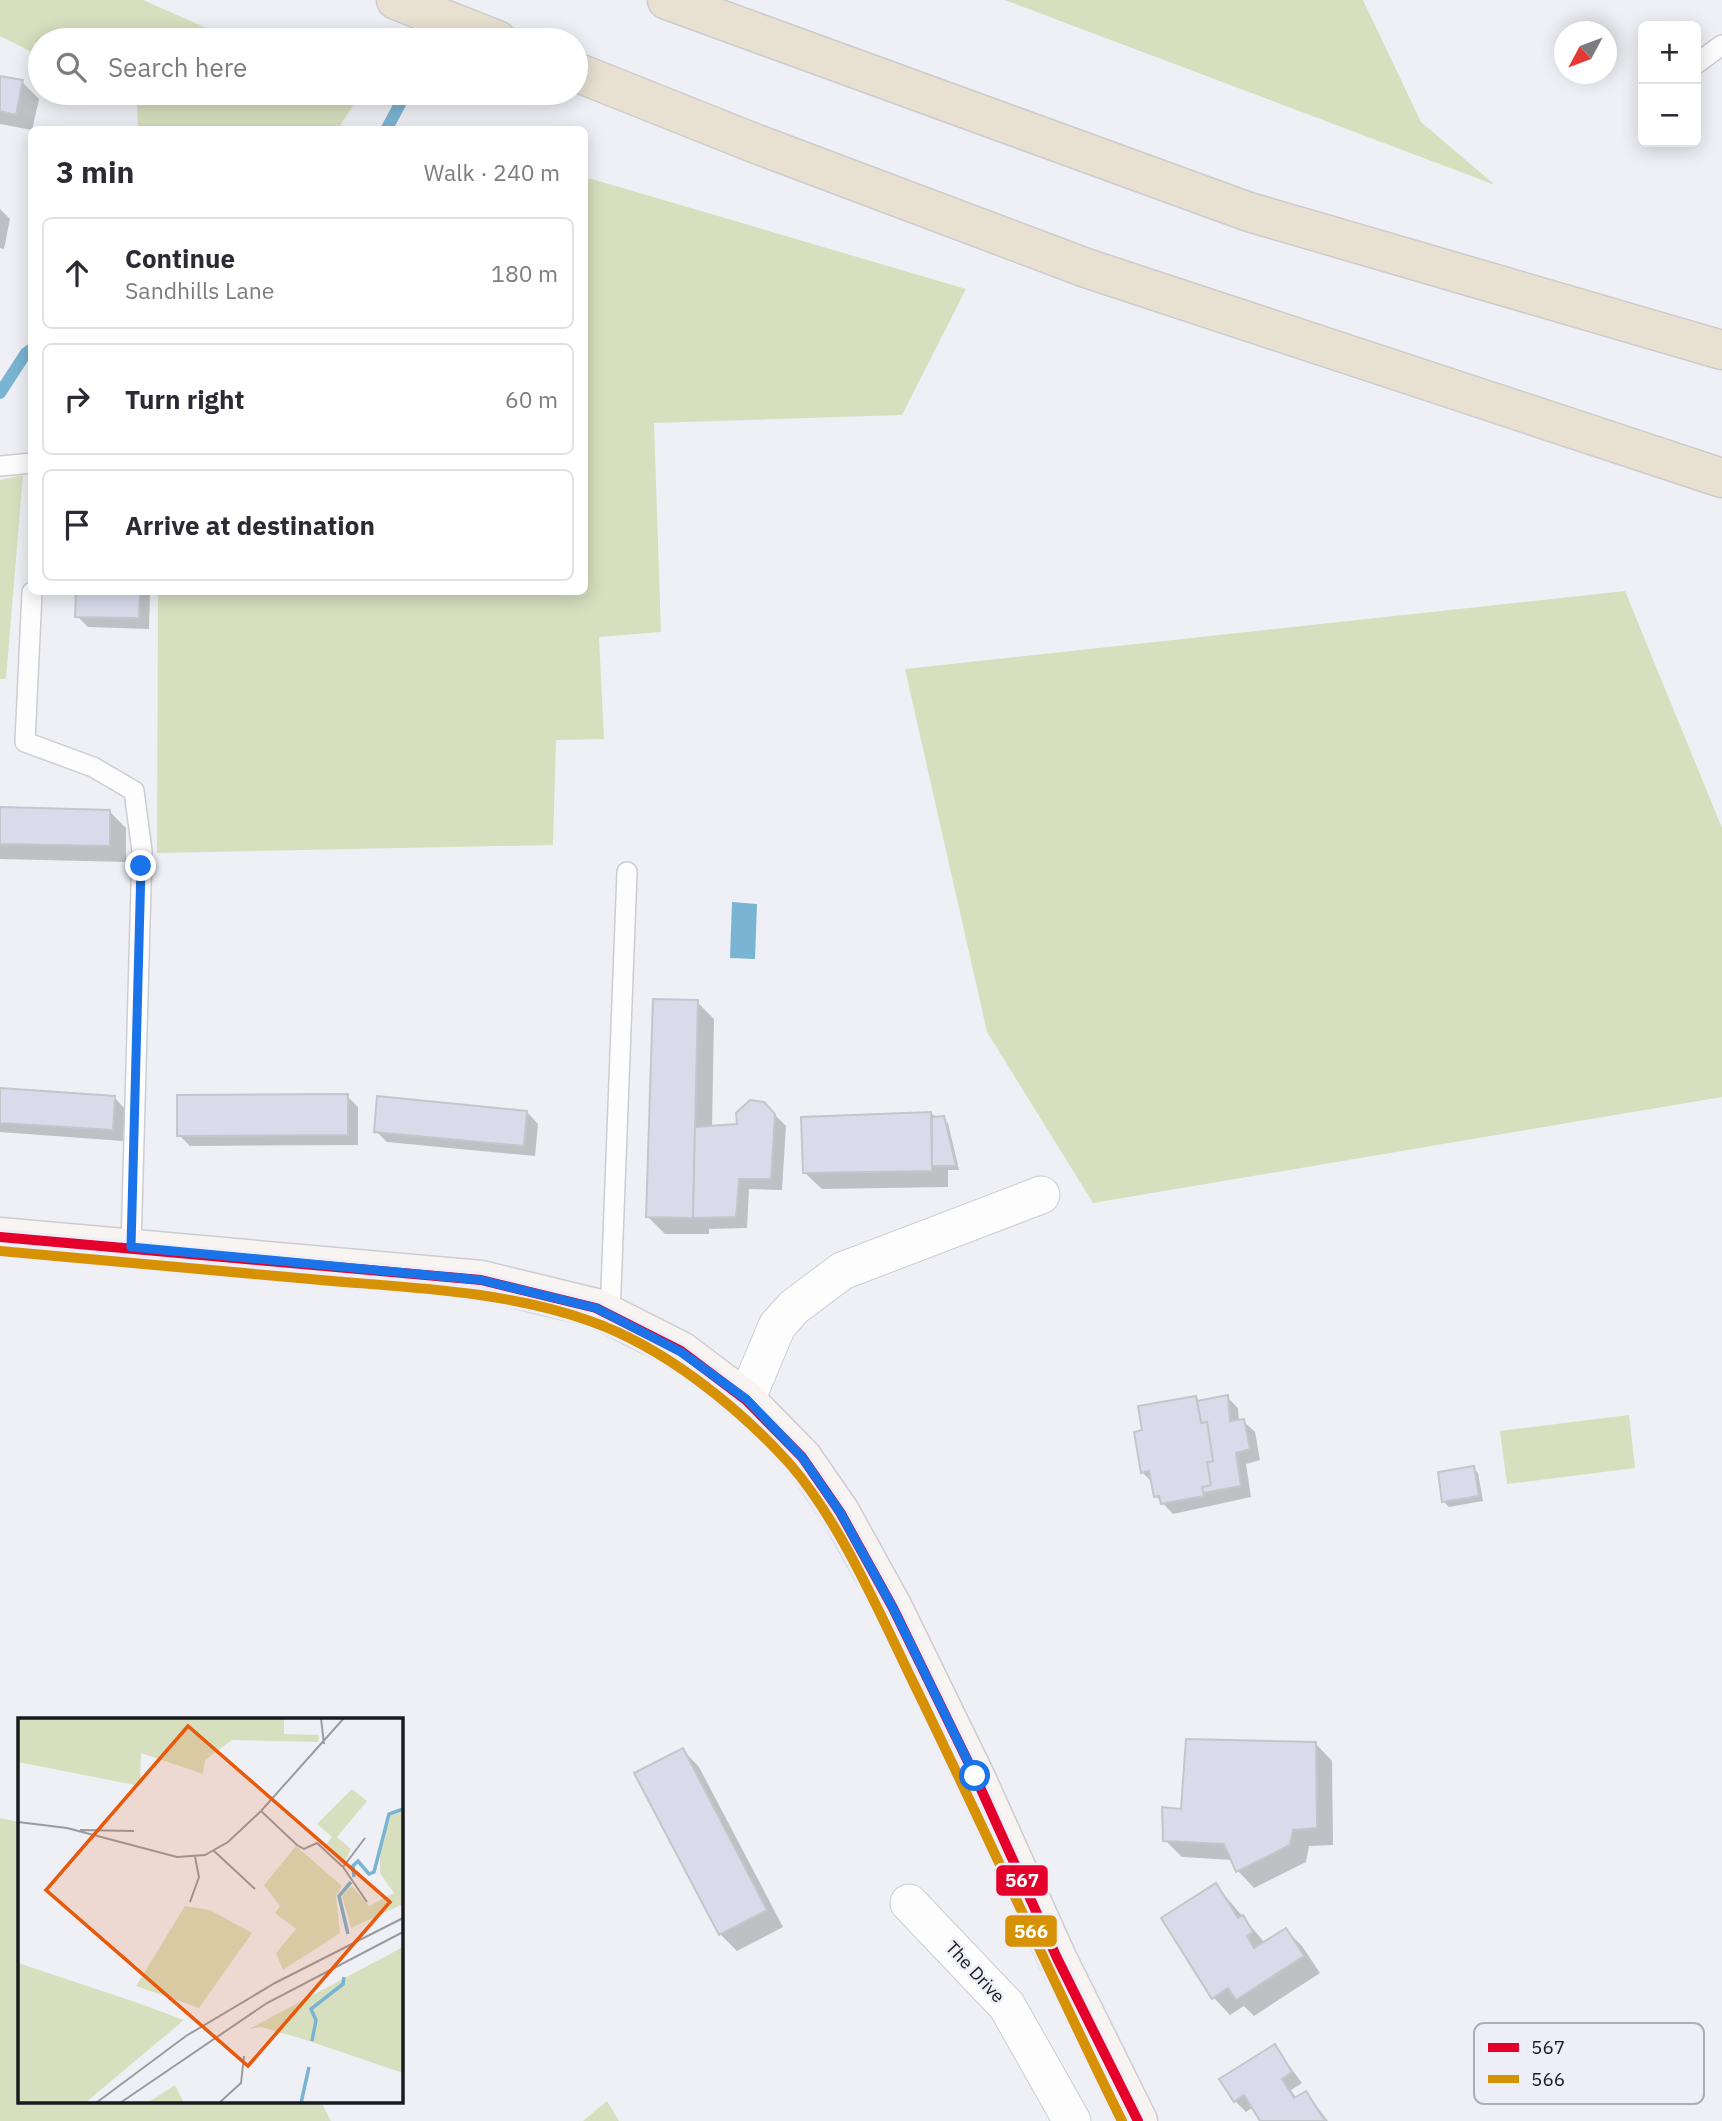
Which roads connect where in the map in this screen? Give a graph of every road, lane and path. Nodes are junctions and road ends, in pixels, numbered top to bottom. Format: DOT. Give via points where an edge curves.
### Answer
graph roads {
  1 [pos="396,0"];
  2 [pos="667,0"];
  3 [pos="467,28"];
  4 [pos="1722,45"];
  5 [pos="1701,60"];
  6 [pos="588,77"];
  7 [pos="1722,350"];
  8 [pos="28,463"];
  9 [pos="0,466"];
  10 [pos="1722,478"];
  11 [pos="32,595"];
  12 [pos="627,872"];
  13 [pos="1041,1195"];
  14 [pos="0,1237"];
  15 [pos="131,1247"];
  16 [pos="610,1315"];
  17 [pos="746,1399"];
  18 [pos="909,1903"];
  19 [pos="1072,2121"];
  20 [pos="1139,2121"];
  1 -- 3 [label="highway"];
  2 -- 7 [label="highway" via="1249,212"];
  4 -- 5 [label="lane"];
  6 -- 10 [label="highway" via="1086,268"];
  8 -- 9 [label="lane"];
  11 -- 15 [label="lane" via="25,742 93,767 134,791 142,851"];
  12 -- 16 [label="lane"];
  13 -- 17 [label="street" via="842,1271 794,1307 777,1326"];
  14 -- 15 [label="main road"];
  15 -- 16 [label="main road" via="481,1280"];
  16 -- 17 [label="main road" via="681,1352"];
  17 -- 20 [label="main road" via="802,1457 840,1512 880,1584"];
  18 -- 19 [label="street, The Drive" via="1007,2006"];
}
